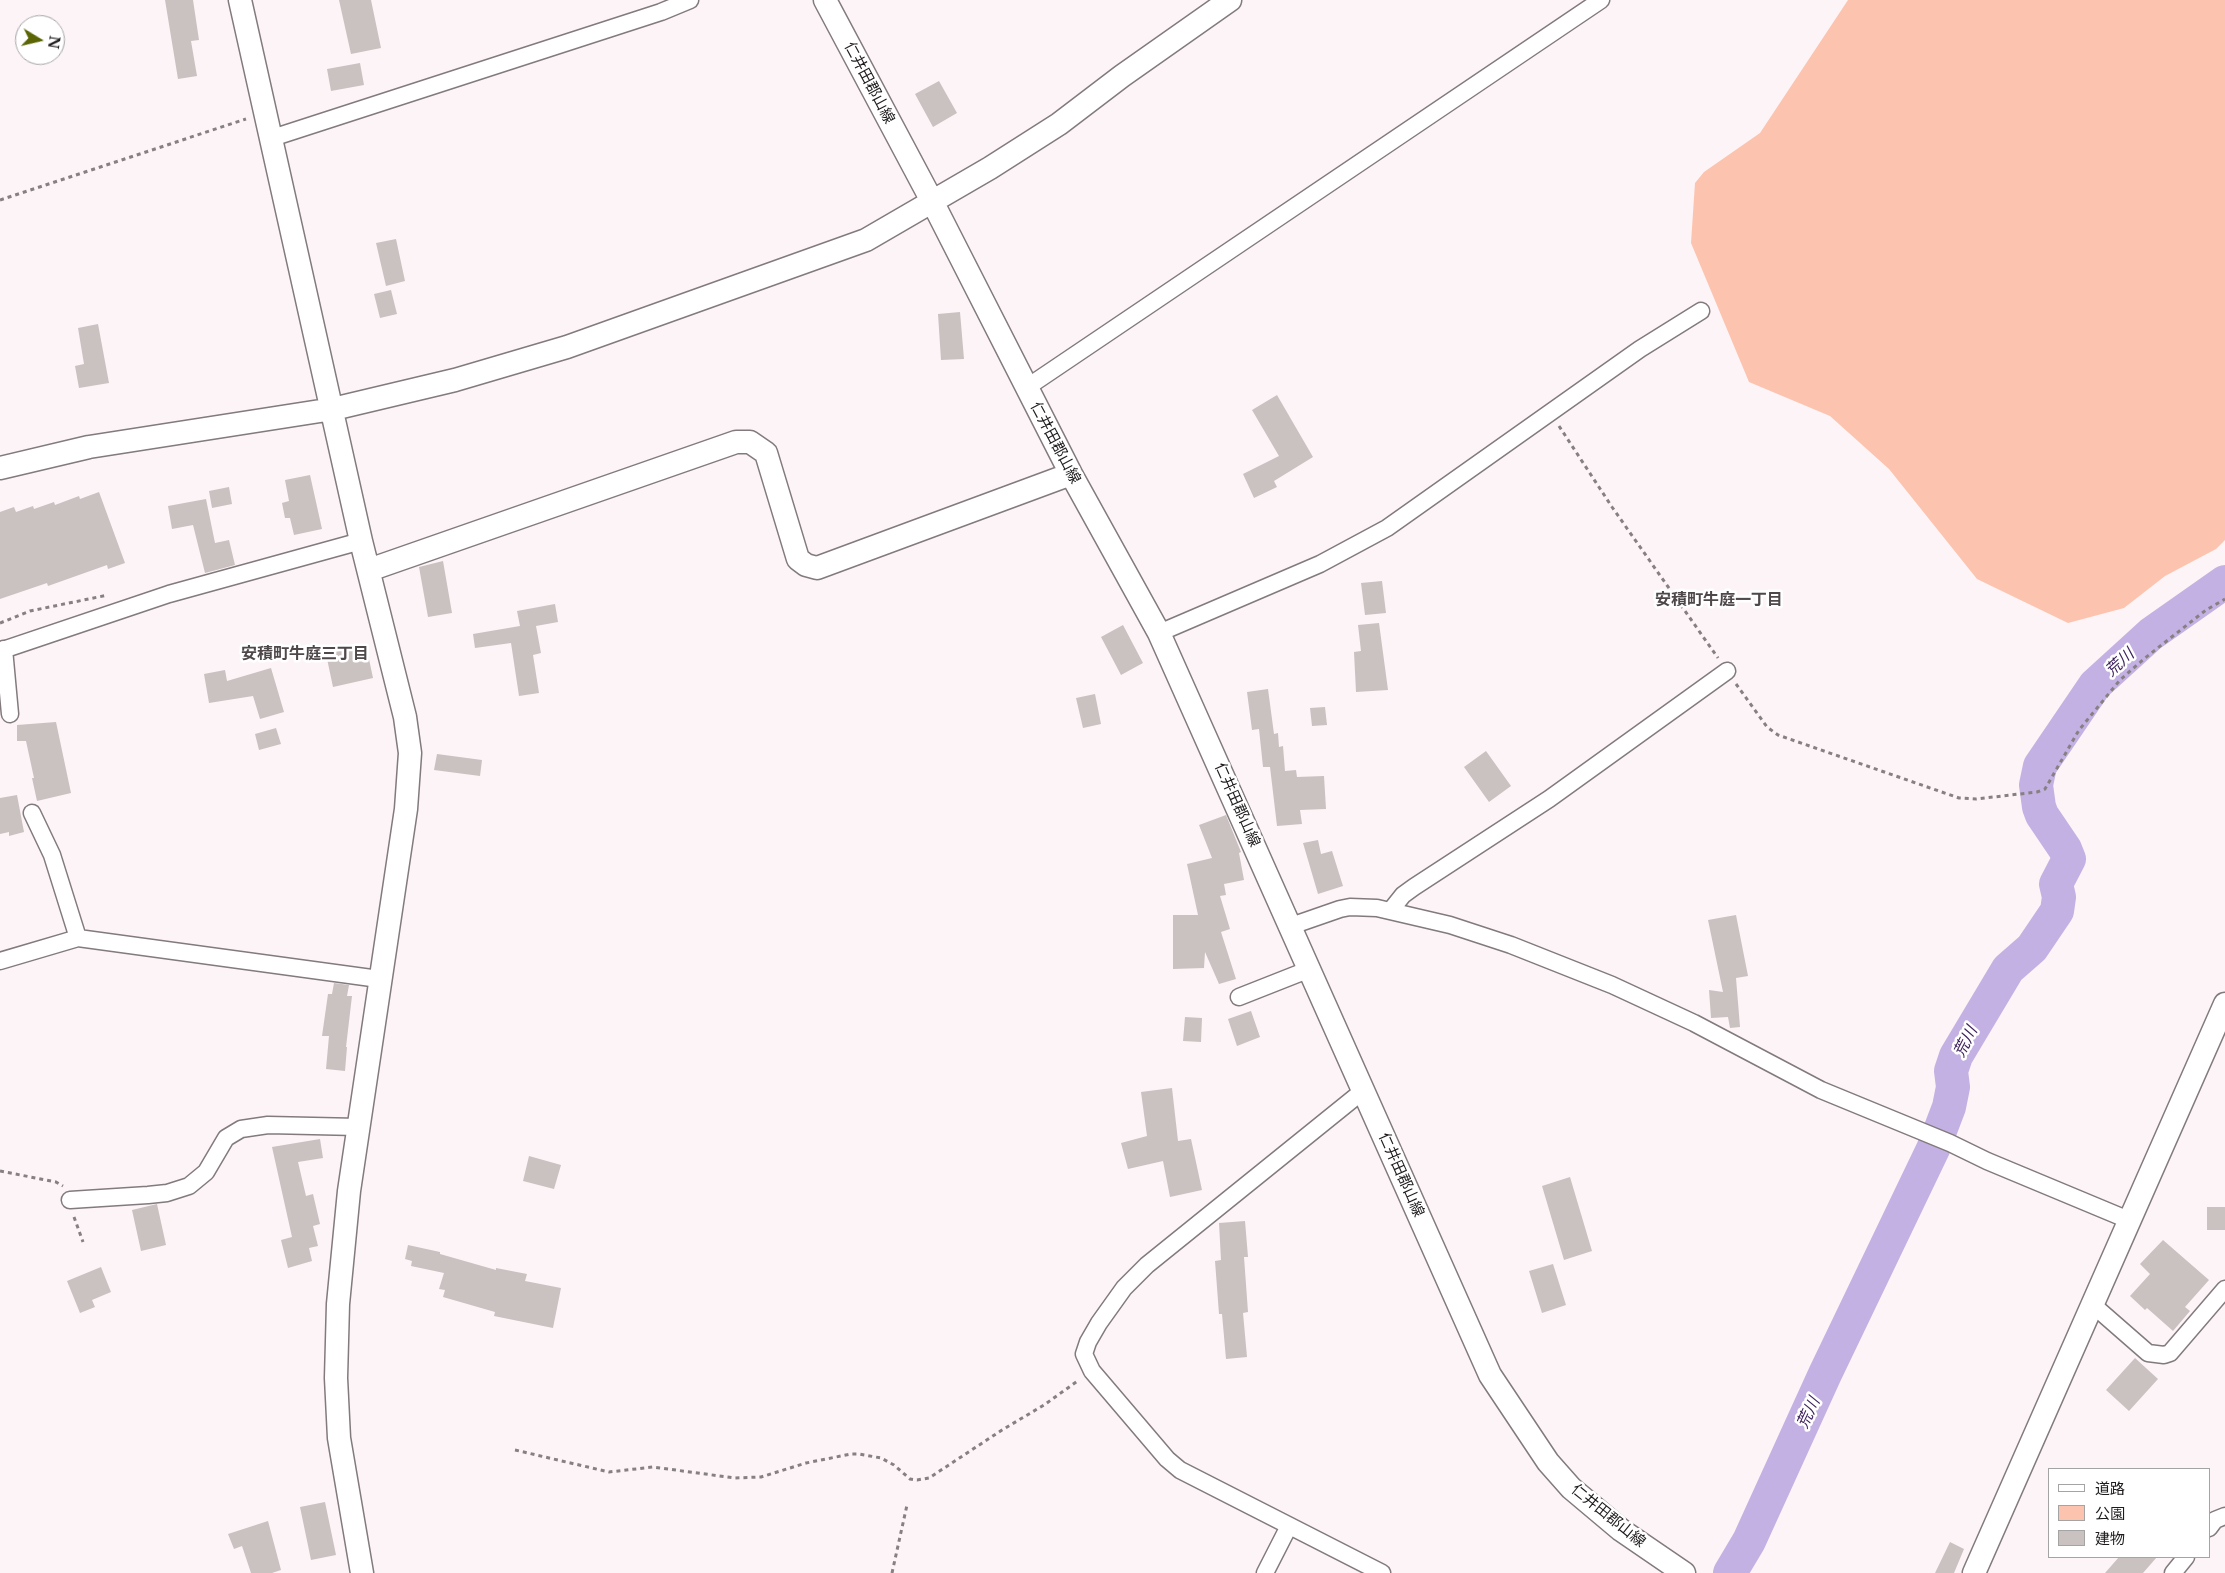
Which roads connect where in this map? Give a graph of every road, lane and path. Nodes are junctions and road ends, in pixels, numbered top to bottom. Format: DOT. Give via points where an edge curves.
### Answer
graph roads {
  1 [pos="240,0"];
  2 [pos="690,0"];
  3 [pos="825,0"];
  4 [pos="1230,0"];
  5 [pos="1601,0"];
  6 [pos="264,113"];
  7 [pos="272,138"];
  8 [pos="0,200"];
  9 [pos="933,202"];
  10 [pos="1700,311"];
  11 [pos="1026,388"];
  12 [pos="333,408"];
  13 [pos="1551,413"];
  14 [pos="0,468"];
  15 [pos="1071,474"];
  16 [pos="361,541"];
  17 [pos="369,570"];
  18 [pos="113,594"];
  19 [pos="2225,599"];
  20 [pos="0,623"];
  21 [pos="1159,633"];
  22 [pos="2,650"];
  23 [pos="1727,671"];
  24 [pos="10,714"];
  25 [pos="32,813"];
  26 [pos="1391,910"];
  27 [pos="1291,926"];
  28 [pos="78,938"];
  29 [pos="0,961"];
  30 [pos="1310,969"];
  31 [pos="379,979"];
  32 [pos="1238,997"];
  33 [pos="2225,1004"];
  34 [pos="1364,1090"];
  35 [pos="358,1127"];
  36 [pos="70,1200"];
  37 [pos="2131,1221"];
  38 [pos="2225,1289"];
  39 [pos="2093,1305"];
  40 [pos="1092,1370"];
  41 [pos="515,1450"];
  42 [pos="907,1504"];
  43 [pos="2225,1516"];
  44 [pos="1289,1526"];
  45 [pos="2210,1526"];
  46 [pos="2185,1558"];
  47 [pos="362,1573"];
  48 [pos="892,1573"];
  49 [pos="1265,1573"];
  50 [pos="1382,1573"];
  51 [pos="1684,1573"];
  52 [pos="1974,1573"];
  53 [pos="2173,1573"];
  1 -- 6 [label="street"];
  2 -- 7 [label="street"];
  3 -- 9 [label="street, 仁井田郡山線"];
  4 -- 9 [label="street" via="1058,124"];
  5 -- 11 [label="street"];
  6 -- 7 [label="street"];
  6 -- 8 [label="path"];
  7 -- 12 [label="street"];
  9 -- 11 [label="street, 仁井田郡山線"];
  9 -- 12 [label="street" via="866,240 567,347 454,380"];
  10 -- 13 [label="street" via="1640,348"];
  11 -- 15 [label="street, 仁井田郡山線"];
  12 -- 14 [label="street" via="89,447"];
  12 -- 16 [label="street"];
  13 -- 21 [label="street" via="1355,547"];
  13 -- 23 [label="path" via="1612,507"];
  15 -- 17 [label="street" via="817,568 806,566 798,559 766,454 750,442 736,442"];
  15 -- 21 [label="street, 仁井田郡山線"];
  16 -- 17 [label="street"];
  16 -- 22 [label="street" via="170,594"];
  17 -- 31 [label="street" via="405,717 410,753 406,809"];
  18 -- 20 [label="path" via="30,611"];
  19 -- 23 [label="path" via="2206,610 2120,680 2087,719 2044,789 2037,792 1959,798 1778,736 1767,727"];
  21 -- 27 [label="street, 仁井田郡山線"];
  22 -- 24 [label="street"];
  23 -- 26 [label="street" via="1548,799 1414,886"];
  25 -- 28 [label="street" via="52,854"];
  26 -- 27 [label="street" via="1350,907"];
  26 -- 37 [label="street" via="1511,945 1612,985 1694,1023 1821,1090"];
  27 -- 30 [label="street, 仁井田郡山線"];
  28 -- 29 [label="street"];
  28 -- 31 [label="street"];
  30 -- 32 [label="street"];
  30 -- 34 [label="street, 仁井田郡山線"];
  31 -- 35 [label="street"];
  33 -- 37 [label="street"];
  34 -- 40 [label="street" via="1130,1282 1088,1342 1084,1354"];
  34 -- 51 [label="street, 仁井田郡山線" via="1476,1346 1490,1375 1527,1432 1571,1488 1621,1530"];
  35 -- 36 [label="street" via="268,1125 240,1129 226,1138 198,1180 178,1190"];
  35 -- 47 [label="street" via="340,1285 336,1378 339,1438"];
  37 -- 39 [label="street"];
  38 -- 39 [label="street" via="2170,1353 2164,1354 2148,1353"];
  39 -- 52 [label="street"];
  40 -- 41 [label="path" via="1044,1405 929,1478 917,1480 910,1479 881,1458 859,1454 806,1463 761,1477 735,1478 653,1467 609,1472"];
  40 -- 44 [label="street" via="1180,1470"];
  42 -- 48 [label="path"];
  43 -- 45 [label="street" via="2214,1520"];
  44 -- 49 [label="street"];
  44 -- 50 [label="street"];
  46 -- 53 [label="street"];
}
